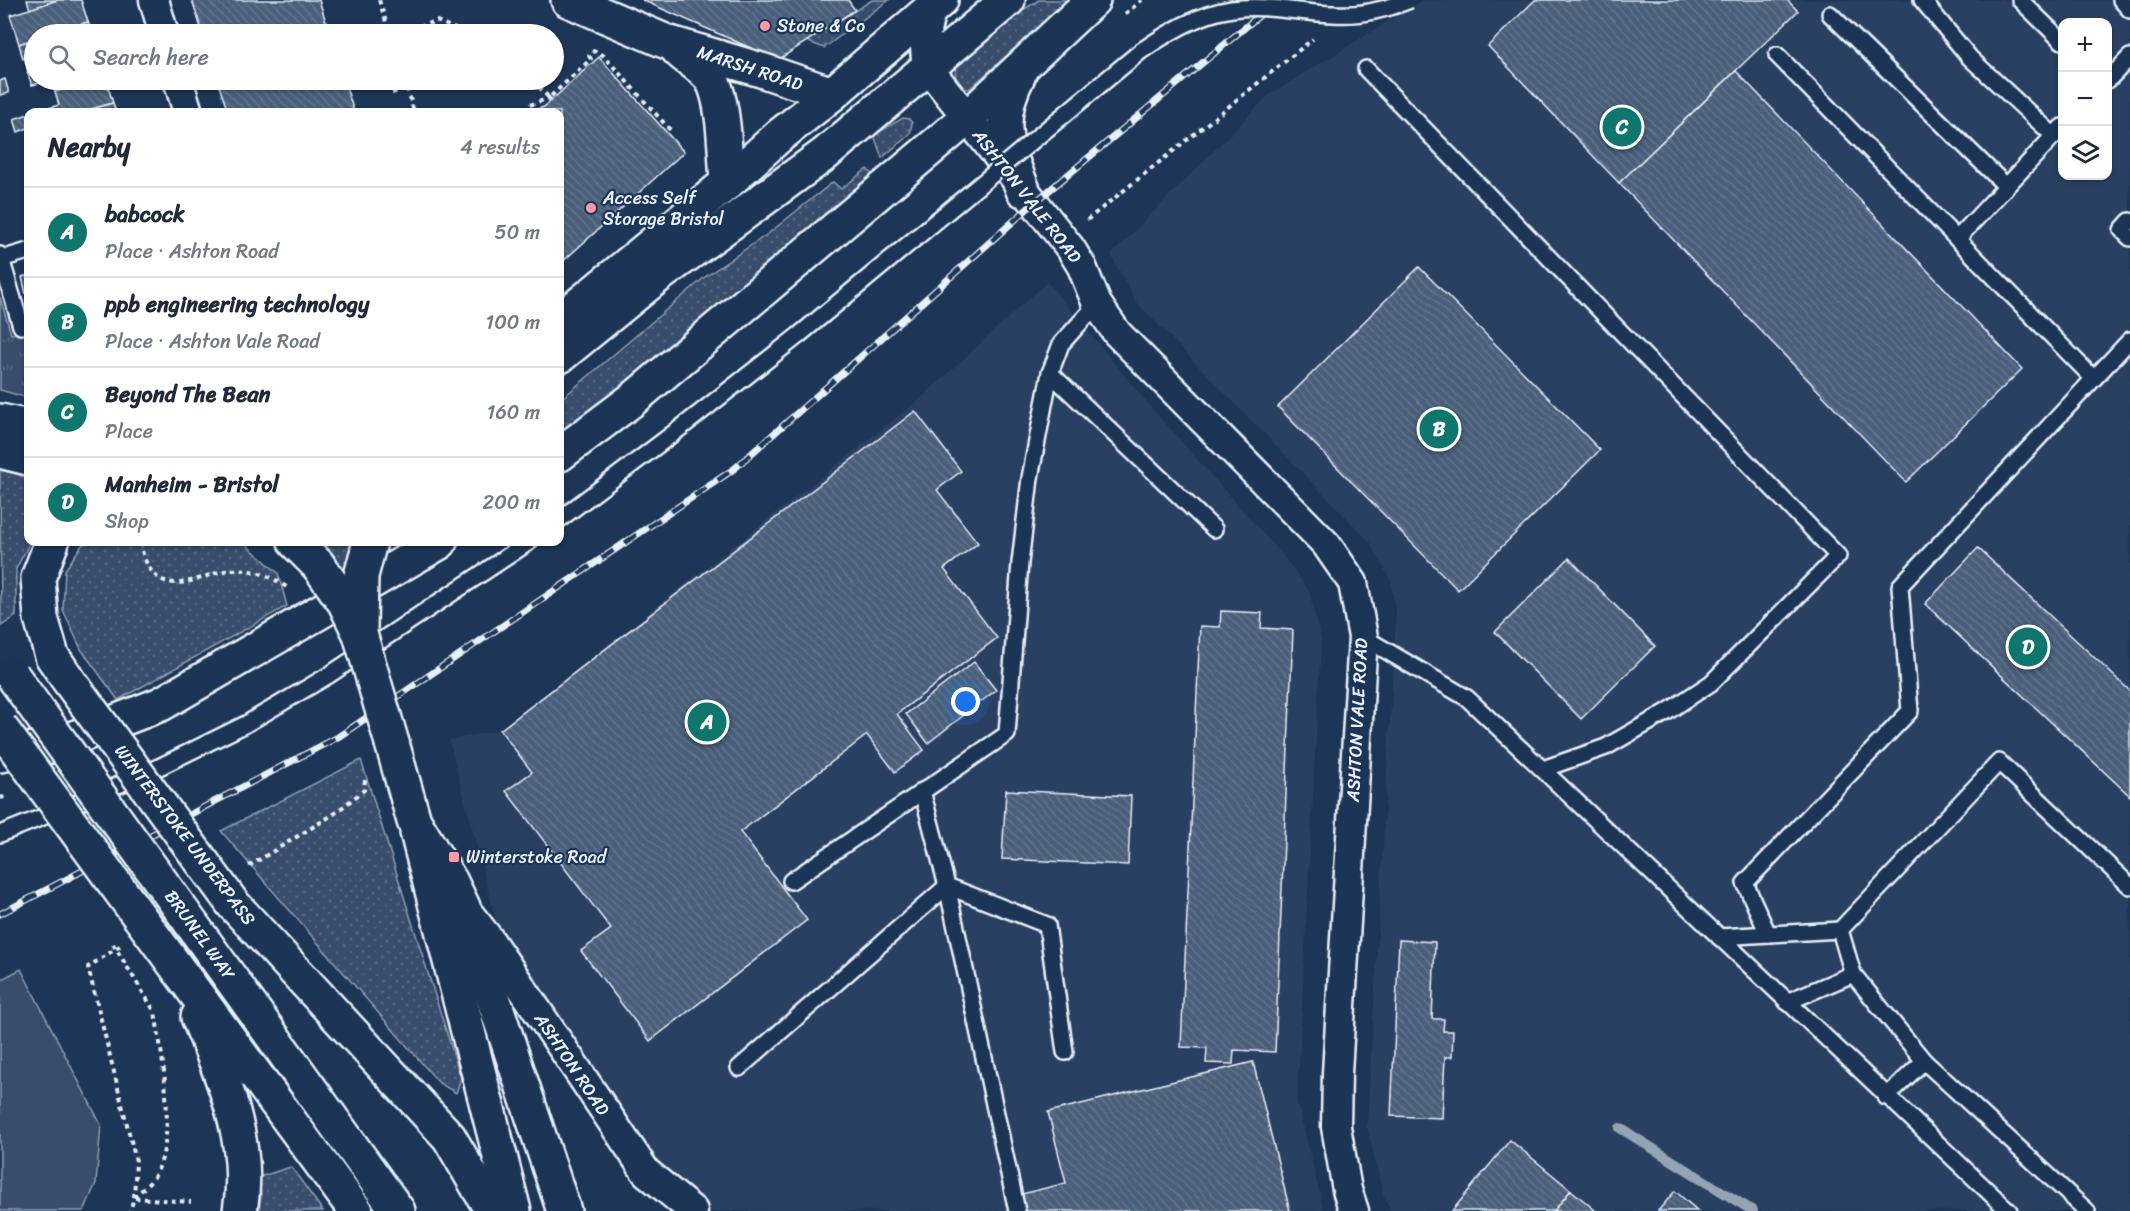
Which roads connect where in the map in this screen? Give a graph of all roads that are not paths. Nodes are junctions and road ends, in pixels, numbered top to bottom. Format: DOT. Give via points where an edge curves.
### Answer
graph roads {
  1 [pos="154,0"];
  2 [pos="568,0"];
  3 [pos="1008,0"];
  4 [pos="1093,0"];
  5 [pos="1410,0"];
  6 [pos="1922,0"];
  7 [pos="2020,0"];
  8 [pos="2121,0"];
  9 [pos="937,3"];
  10 [pos="2130,10"];
  11 [pos="1830,14"];
  12 [pos="161,24"];
  13 [pos="2058,37"];
  14 [pos="667,42"];
  15 [pos="1777,55"];
  16 [pos="2130,57"];
  17 [pos="1022,67"];
  18 [pos="928,68"];
  19 [pos="1366,69"];
  20 [pos="2112,76"];
  21 [pos="181,90"];
  22 [pos="832,94"];
  23 [pos="187,108"];
  24 [pos="967,118"];
  25 [pos="2058,131"];
  26 [pos="727,183"];
  27 [pos="2006,186"];
  28 [pos="1023,190"];
  29 [pos="2130,221"];
  30 [pos="2130,238"];
  31 [pos="1957,240"];
  32 [pos="24,252"];
  33 [pos="1,257"];
  34 [pos="1097,304"];
  35 [pos="564,317"];
  36 [pos="21,326"];
  37 [pos="2130,340"];
  38 [pos="564,353"];
  39 [pos="1050,373"];
  40 [pos="2093,378"];
  41 [pos="0,421"];
  42 [pos="24,426"];
  43 [pos="0,451"];
  44 [pos="564,451"];
  45 [pos="24,457"];
  46 [pos="564,516"];
  47 [pos="1214,529"];
  48 [pos="50,546"];
  49 [pos="300,546"];
  50 [pos="369,546"];
  51 [pos="433,546"];
  52 [pos="523,546"];
  53 [pos="360,634"];
  54 [pos="1363,637"];
  55 [pos="6,668"];
  56 [pos="0,727"];
  57 [pos="0,755"];
  58 [pos="1543,769"];
  59 [pos="922,791"];
  60 [pos="414,821"];
  61 [pos="0,834"];
  62 [pos="791,881"];
  63 [pos="947,886"];
  64 [pos="2130,886"];
  65 [pos="463,907"];
  66 [pos="1840,930"];
  67 [pos="1768,934"];
  68 [pos="1719,937"];
  69 [pos="180,972"];
  70 [pos="1853,975"];
  71 [pos="1787,1002"];
  72 [pos="1065,1052"];
  73 [pos="1924,1061"];
  74 [pos="739,1068"];
  75 [pos="1886,1097"];
  76 [pos="2077,1208"];
  77 [pos="240,1211"];
  78 [pos="356,1211"];
  79 [pos="398,1211"];
  80 [pos="492,1211"];
  81 [pos="514,1211"];
  82 [pos="564,1211"];
  83 [pos="693,1211"];
  84 [pos="1017,1211"];
  85 [pos="1354,1211"];
  86 [pos="2009,1211"];
  1 -- 12 [label="street"];
  2 -- 14 [label="main road, MARSH ROAD"];
  3 -- 18 [label="main road"];
  4 -- 17 [label="main road"];
  5 -- 46 [label="lane, bridge" via="1370,13 1335,15 1257,7 1232,9 1208,14 1165,34 799,336"];
  6 -- 25 [label="lane" via="1970,58"];
  7 -- 13 [label="lane"];
  8 -- 10 [label="lane"];
  9 -- 18 [label="street" via="924,38"];
  9 -- 22 [label="main road"];
  11 -- 27 [label="lane"];
  14 -- 22 [label="main road, MARSH ROAD"];
  14 -- 26 [label="main road, MARSH ROAD" via="710,77 722,123"];
  15 -- 31 [label="lane"];
  16 -- 20 [label="lane"];
  17 -- 24 [label="main road"];
  17 -- 28 [label="main road" via="1005,107 1004,125"];
  18 -- 24 [label="street, ASHTON VALE ROAD"];
  18 -- 38 [label="main road" via="825,154 658,276"];
  19 -- 58 [label="lane" via="1838,556 1711,683 1606,747"];
  21 -- 23 [label="street"];
  22 -- 26 [label="main road"];
  24 -- 28 [label="street, ASHTON VALE ROAD"];
  24 -- 44 [label="main road" via="632,399"];
  25 -- 27 [label="lane"];
  26 -- 35 [label="main road"];
  27 -- 31 [label="lane"];
  28 -- 34 [label="street, ASHTON VALE ROAD" via="1082,267"];
  29 -- 30 [label="lane" via="2122,230"];
  31 -- 40 [label="lane"];
  32 -- 33 [label="lane"];
  33 -- 36 [label="lane"];
  34 -- 39 [label="lane" via="1061,344"];
  34 -- 54 [label="street, ASHTON VALE ROAD" via="1117,333 1326,544 1353,583"];
  37 -- 40 [label="lane"];
  39 -- 47 [label="lane"];
  39 -- 59 [label="lane" via="1030,478 1007,734"];
  40 -- 67 [label="lane" via="1900,586 1910,711 1745,883"];
  41 -- 42 [label="main road"];
  43 -- 45 [label="main road"];
  48 -- 80 [label="main road, WINTERSTOKE UNDERPASS, bridge" via="38,578 40,618 52,656 233,904 449,1137"];
  49 -- 53 [label="main road, bridge" via="345,603"];
  50 -- 53 [label="main road, bridge" via="362,576"];
  51 -- 57 [label="main road" via="161,704 56,745"];
  52 -- 61 [label="lane" via="339,669 246,724 159,767"];
  53 -- 60 [label="main road, bridge"];
  54 -- 58 [label="lane" via="1467,698"];
  54 -- 85 [label="street, ASHTON VALE ROAD" via="1336,1127"];
  55 -- 79 [label="main road, BRUNEL WAY, bridge"];
  56 -- 69 [label="main road, bridge"];
  58 -- 68 [label="lane"];
  59 -- 62 [label="lane"];
  59 -- 63 [label="lane"];
  60 -- 65 [label="main road"];
  60 -- 81 [label="main road"];
  63 -- 72 [label="lane" via="1047,925"];
  63 -- 74 [label="lane"];
  63 -- 84 [label="lane"];
  64 -- 66 [label="lane" via="1999,762"];
  65 -- 82 [label="main road"];
  65 -- 83 [label="street, ASHTON ROAD" via="489,939 646,1172"];
  66 -- 67 [label="lane"];
  66 -- 70 [label="lane"];
  67 -- 68 [label="lane"];
  68 -- 71 [label="lane"];
  69 -- 77 [label="main road" via="235,1117 243,1164"];
  69 -- 78 [label="main road"];
  70 -- 71 [label="lane"];
  70 -- 73 [label="lane"];
  71 -- 75 [label="lane"];
  73 -- 75 [label="lane"];
  73 -- 76 [label="lane"];
  75 -- 86 [label="lane"];
}
